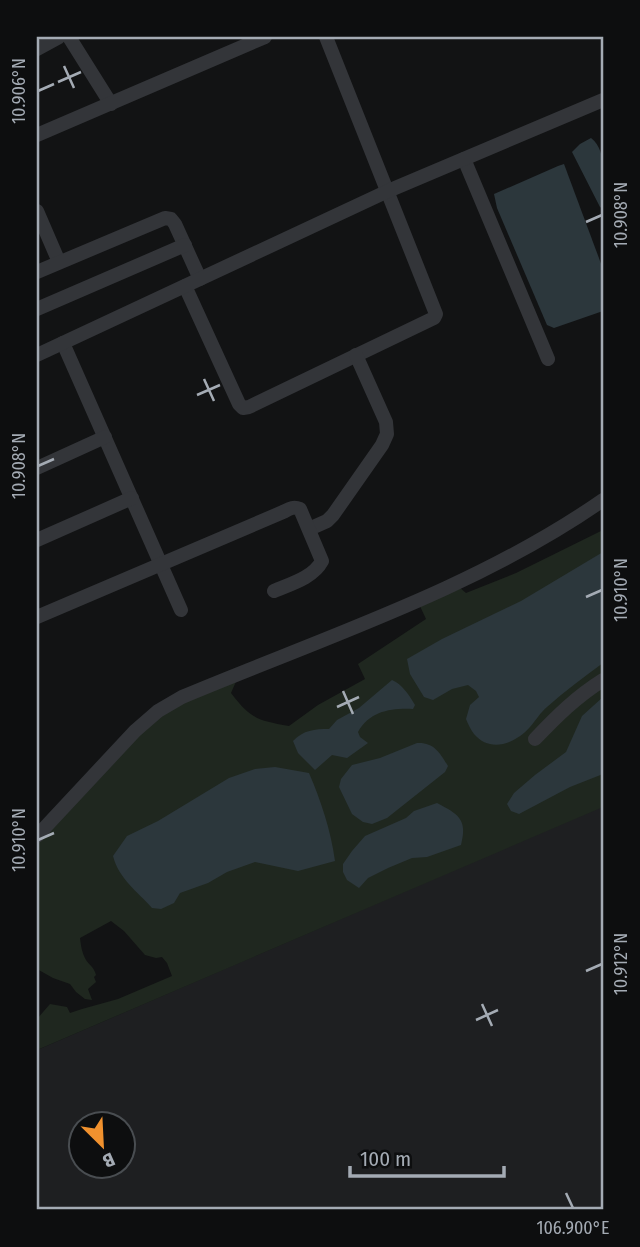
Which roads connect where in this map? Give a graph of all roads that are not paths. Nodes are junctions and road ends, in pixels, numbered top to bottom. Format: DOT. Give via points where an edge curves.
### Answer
graph roads {
  1 [pos="60,37"];
  2 [pos="68,37"];
  3 [pos="265,37"];
  4 [pos="326,37"];
  5 [pos="37,49"];
  6 [pos="603,100"];
  7 [pos="111,104"];
  8 [pos="37,135"];
  9 [pos="464,159"];
  10 [pos="388,191"];
  11 [pos="37,211"];
  12 [pos="185,245"];
  13 [pos="59,262"];
  14 [pos="37,272"];
  15 [pos="200,279"];
  16 [pos="185,286"];
  17 [pos="37,309"];
  18 [pos="64,343"];
  19 [pos="37,355"];
  20 [pos="356,355"];
  21 [pos="548,359"];
  22 [pos="105,437"];
  23 [pos="37,468"];
  24 [pos="132,498"];
  25 [pos="603,500"];
  26 [pos="309,529"];
  27 [pos="37,540"];
  28 [pos="161,564"];
  29 [pos="274,591"];
  30 [pos="181,610"];
  31 [pos="37,617"];
  32 [pos="603,680"];
  33 [pos="536,739"];
  34 [pos="37,836"];
  1 -- 5 [label="street"];
  2 -- 7 [label="street"];
  3 -- 7 [label="street"];
  4 -- 10 [label="street"];
  6 -- 9 [label="street"];
  7 -- 8 [label="street"];
  9 -- 10 [label="street"];
  9 -- 21 [label="street"];
  10 -- 15 [label="street"];
  10 -- 20 [label="street" via="436,314"];
  11 -- 13 [label="street"];
  12 -- 13 [label="street" via="175,223 165,218"];
  12 -- 15 [label="street"];
  12 -- 17 [label="street"];
  13 -- 14 [label="street"];
  15 -- 16 [label="street"];
  16 -- 18 [label="street"];
  16 -- 20 [label="street" via="243,408"];
  18 -- 19 [label="street"];
  18 -- 22 [label="street"];
  20 -- 26 [label="street" via="387,434 334,515"];
  22 -- 23 [label="street"];
  22 -- 24 [label="street"];
  24 -- 27 [label="street"];
  24 -- 28 [label="street"];
  25 -- 34 [label="street" via="457,584 181,696 135,731"];
  26 -- 28 [label="street" via="300,509 294,507"];
  26 -- 29 [label="street" via="322,561 319,567"];
  28 -- 30 [label="street"];
  28 -- 31 [label="street"];
  32 -- 33 [label="street" via="562,710"];
}
